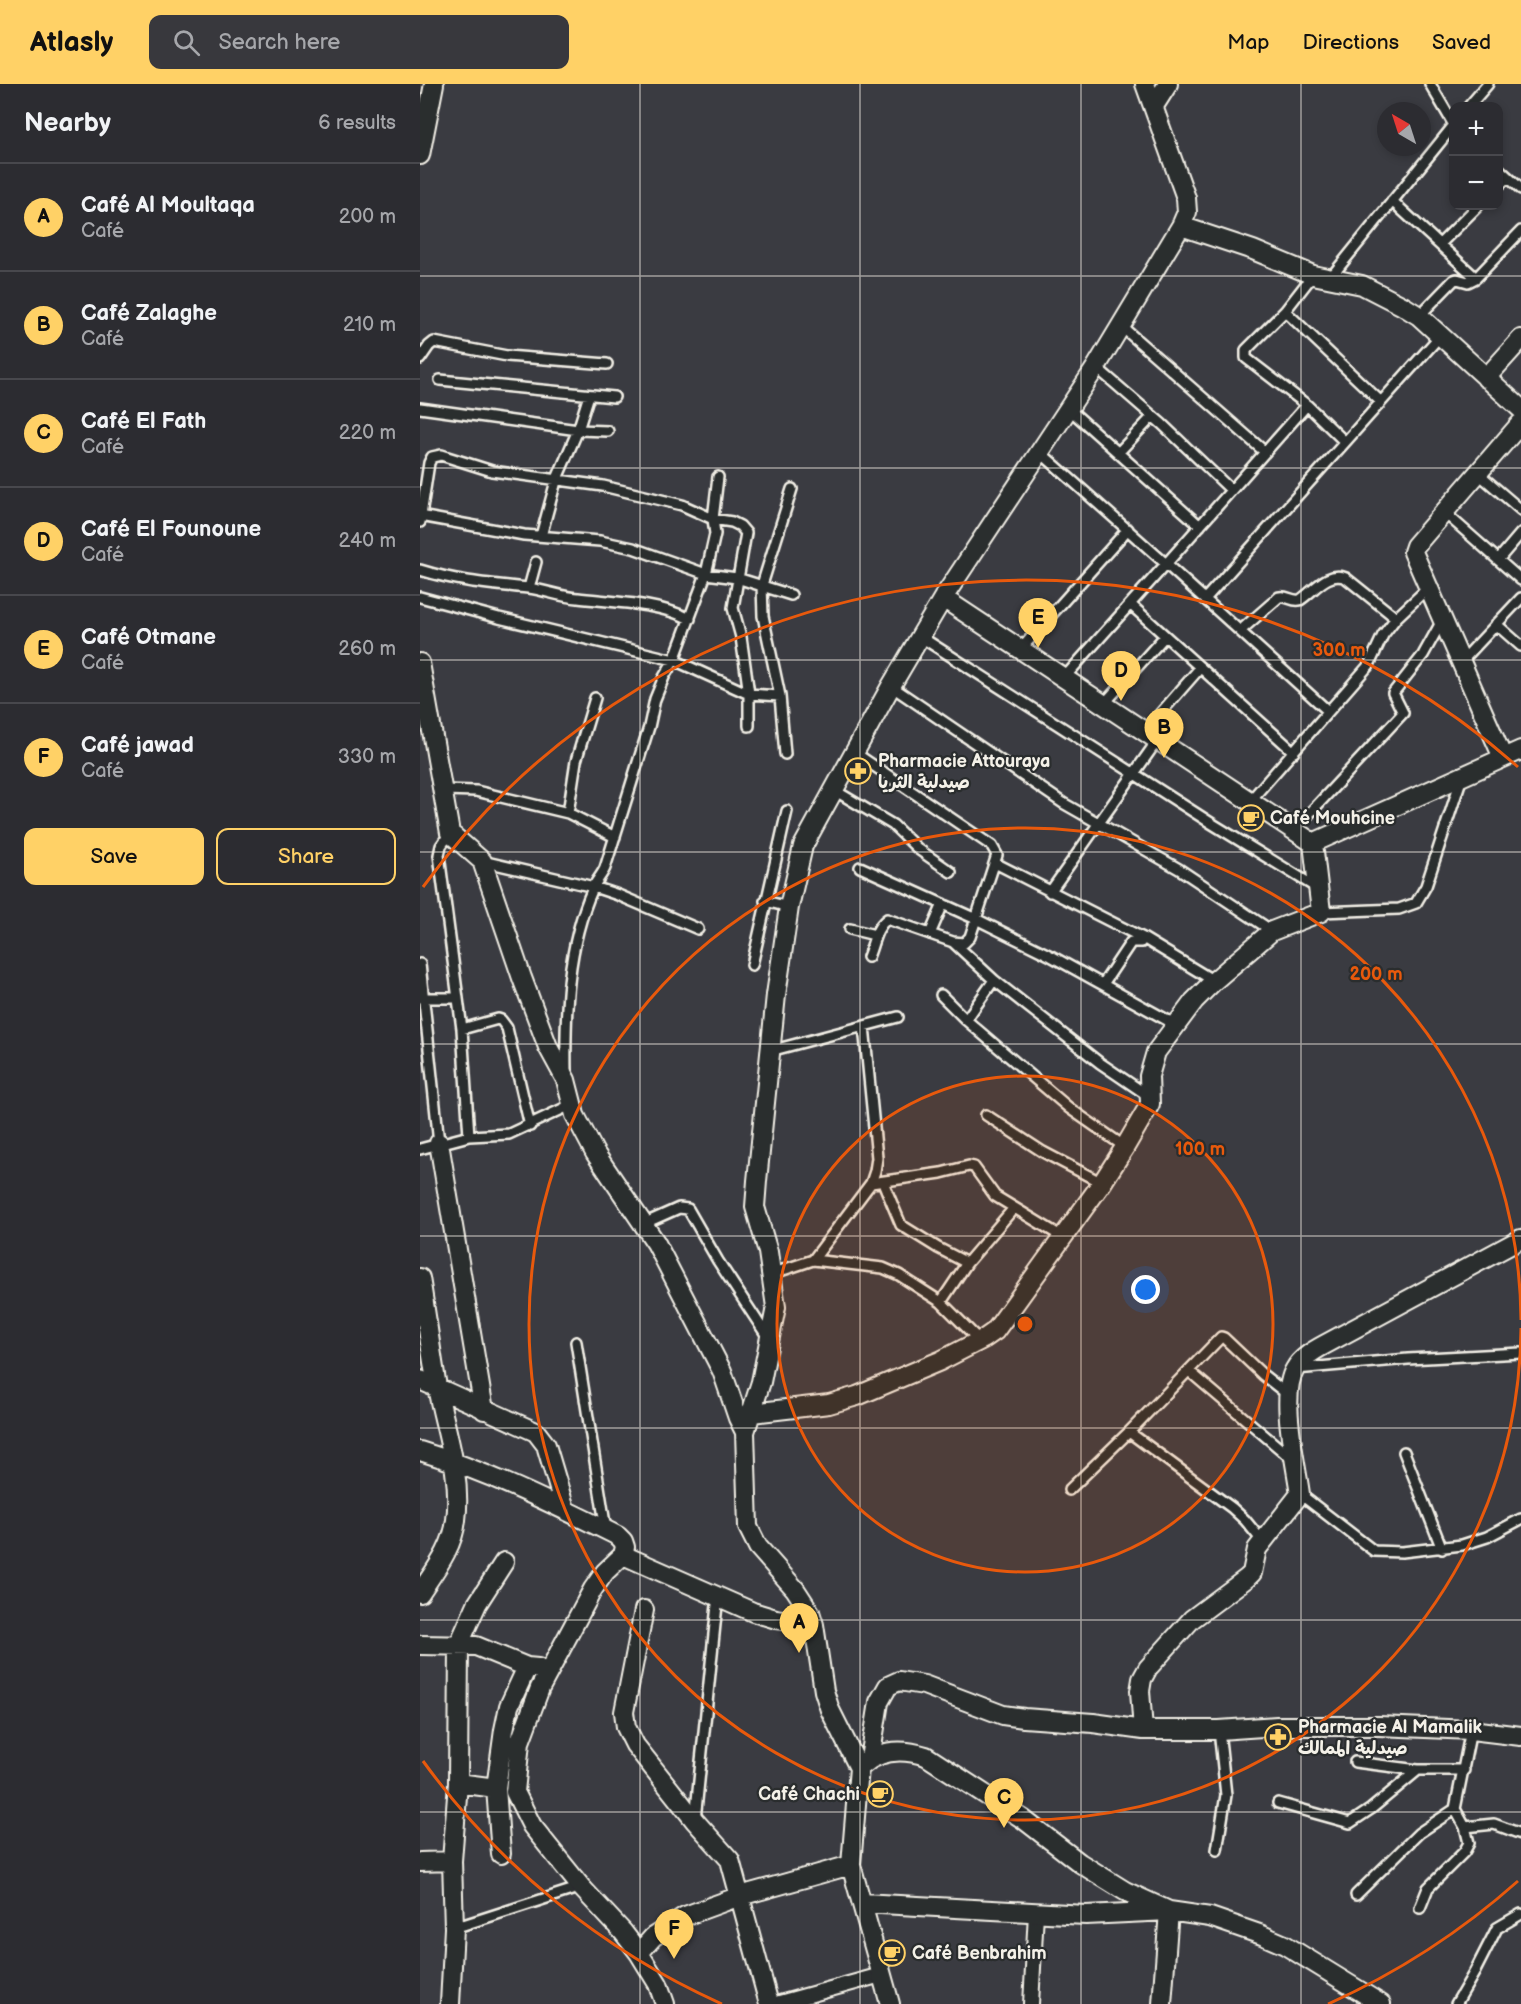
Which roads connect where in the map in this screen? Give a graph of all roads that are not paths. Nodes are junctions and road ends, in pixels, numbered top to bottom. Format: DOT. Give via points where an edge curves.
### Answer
graph roads {
  1 [pos="434,84"];
  2 [pos="1145,84"];
  3 [pos="1168,84"];
  4 [pos="1430,84"];
  5 [pos="1488,84"];
  6 [pos="1472,102"];
  7 [pos="1154,106"];
  8 [pos="1449,116"];
  9 [pos="1449,131"];
  10 [pos="420,155"];
  11 [pos="1503,172"];
  12 [pos="1508,177"];
  13 [pos="1503,182"];
  14 [pos="1521,189"];
  15 [pos="1392,201"];
  16 [pos="1474,210"];
  17 [pos="1181,226"];
  18 [pos="1521,231"];
  19 [pos="1440,244"];
  20 [pos="1322,276"];
  21 [pos="1476,278"];
  22 [pos="1285,311"];
  23 [pos="1419,316"];
  24 [pos="1121,326"];
  25 [pos="1440,336"];
  26 [pos="1521,339"];
  27 [pos="420,359"];
  28 [pos="607,364"];
  29 [pos="1096,367"];
  30 [pos="1485,378"];
  31 [pos="440,380"];
  32 [pos="589,395"];
  33 [pos="614,397"];
  34 [pos="1381,402"];
  35 [pos="1307,405"];
  36 [pos="420,408"];
  37 [pos="1068,408"];
  38 [pos="1521,409"];
  39 [pos="1153,416"];
  40 [pos="578,430"];
  41 [pos="608,431"];
  42 [pos="1519,431"];
  43 [pos="1345,442"];
  44 [pos="1040,452"];
  45 [pos="1265,452"];
  46 [pos="1118,453"];
  47 [pos="1479,474"];
  48 [pos="718,477"];
  49 [pos="556,481"];
  50 [pos="792,489"];
  51 [pos="1231,490"];
  52 [pos="1521,510"];
  53 [pos="1445,513"];
  54 [pos="420,518"];
  55 [pos="713,519"];
  56 [pos="1200,526"];
  57 [pos="1128,529"];
  58 [pos="1521,533"];
  59 [pos="541,536"];
  60 [pos="1498,560"];
  61 [pos="536,562"];
  62 [pos="1167,564"];
  63 [pos="420,570"];
  64 [pos="706,574"];
  65 [pos="737,578"];
  66 [pos="1521,580"];
  67 [pos="762,585"];
  68 [pos="1429,587"];
  69 [pos="529,588"];
  70 [pos="791,595"];
  71 [pos="420,597"];
  72 [pos="943,598"];
  73 [pos="1521,598"];
  74 [pos="1205,599"];
  75 [pos="1130,604"];
  76 [pos="1396,618"];
  77 [pos="690,619"];
  78 [pos="1443,619"];
  79 [pos="1497,624"];
  80 [pos="1240,631"];
  81 [pos="1165,636"];
  82 [pos="921,637"];
  83 [pos="1521,646"];
  84 [pos="1020,651"];
  85 [pos="674,660"];
  86 [pos="1461,662"];
  87 [pos="420,663"];
  88 [pos="1200,668"];
  89 [pos="1063,679"];
  90 [pos="422,683"];
  91 [pos="891,686"];
  92 [pos="749,694"];
  93 [pos="780,696"];
  94 [pos="595,698"];
  95 [pos="1103,705"];
  96 [pos="1328,711"];
  97 [pos="749,726"];
  98 [pos="1151,736"];
  99 [pos="1521,750"];
  100 [pos="1294,752"];
  101 [pos="855,753"];
  102 [pos="785,754"];
  103 [pos="1503,758"];
  104 [pos="1133,774"];
  105 [pos="1463,776"];
  106 [pos="443,790"];
  107 [pos="834,790"];
  108 [pos="1250,801"];
  109 [pos="787,812"];
  110 [pos="568,813"];
  111 [pos="1098,824"];
  112 [pos="1294,830"];
  113 [pos="450,833"];
  114 [pos="615,837"];
  115 [pos="1313,843"];
  116 [pos="482,861"];
  117 [pos="994,863"];
  118 [pos="860,867"];
  119 [pos="951,872"];
  120 [pos="594,887"];
  121 [pos="1318,889"];
  122 [pos="1050,892"];
  123 [pos="765,901"];
  124 [pos="943,904"];
  125 [pos="789,907"];
  126 [pos="1321,912"];
  127 [pos="976,919"];
  128 [pos="698,929"];
  129 [pos="850,929"];
  130 [pos="1272,931"];
  131 [pos="930,934"];
  132 [pos="875,935"];
  133 [pos="1143,938"];
  134 [pos="953,942"];
  135 [pos="868,957"];
  136 [pos="420,964"];
  137 [pos="752,965"];
  138 [pos="994,980"];
  139 [pos="1214,981"];
  140 [pos="1103,984"];
  141 [pos="941,995"];
  142 [pos="422,998"];
  143 [pos="458,998"];
  144 [pos="898,1017"];
  145 [pos="966,1020"];
  146 [pos="1176,1025"];
  147 [pos="864,1026"];
  148 [pos="462,1029"];
  149 [pos="770,1051"];
  150 [pos="566,1080"];
  151 [pos="1150,1097"];
  152 [pos="573,1104"];
  153 [pos="986,1115"];
  154 [pos="530,1126"];
  155 [pos="469,1136"];
  156 [pos="439,1143"];
  157 [pos="1125,1147"];
  158 [pos="420,1149"];
  159 [pos="883,1182"];
  160 [pos="871,1183"];
  161 [pos="1102,1183"];
  162 [pos="1014,1208"];
  163 [pos="643,1224"];
  164 [pos="1064,1238"];
  165 [pos="1521,1239"];
  166 [pos="813,1260"];
  167 [pos="967,1263"];
  168 [pos="771,1274"];
  169 [pos="420,1278"];
  170 [pos="941,1302"];
  171 [pos="769,1339"];
  172 [pos="980,1341"];
  173 [pos="576,1342"];
  174 [pos="1521,1353"];
  175 [pos="1294,1369"];
  176 [pos="1189,1371"];
  177 [pos="420,1380"];
  178 [pos="437,1388"];
  179 [pos="1287,1394"];
  180 [pos="484,1410"];
  181 [pos="752,1413"];
  182 [pos="745,1432"];
  183 [pos="1129,1432"];
  184 [pos="420,1451"];
  185 [pos="1404,1452"];
  186 [pos="453,1461"];
  187 [pos="1295,1462"];
  188 [pos="1069,1490"];
  189 [pos="1300,1494"];
  190 [pos="565,1509"];
  191 [pos="1521,1519"];
  192 [pos="606,1530"];
  193 [pos="1263,1542"];
  194 [pos="1442,1549"];
  195 [pos="623,1555"];
  196 [pos="504,1562"];
  197 [pos="420,1593"];
  198 [pos="718,1595"];
  199 [pos="644,1610"];
  200 [pos="814,1625"];
  201 [pos="459,1644"];
  202 [pos="420,1645"];
  203 [pos="527,1667"];
  204 [pos="549,1669"];
  205 [pos="1143,1730"];
  206 [pos="1219,1730"];
  207 [pos="1471,1730"];
  208 [pos="1521,1736"];
  209 [pos="1355,1762"];
  210 [pos="864,1763"];
  211 [pos="1418,1770"];
  212 [pos="1464,1770"];
  213 [pos="458,1783"];
  214 [pos="496,1788"];
  215 [pos="1278,1803"];
  216 [pos="1455,1809"];
  217 [pos="695,1821"];
  218 [pos="1465,1827"];
  219 [pos="1521,1834"];
  220 [pos="1217,1850"];
  221 [pos="501,1854"];
  222 [pos="452,1861"];
  223 [pos="420,1862"];
  224 [pos="851,1865"];
  225 [pos="581,1887"];
  226 [pos="1356,1895"];
  227 [pos="740,1896"];
  228 [pos="862,1904"];
  229 [pos="1420,1908"];
  230 [pos="1169,1911"];
  231 [pos="1036,1913"];
  232 [pos="1521,1914"];
  233 [pos="454,1928"];
  234 [pos="639,1953"];
  235 [pos="881,1975"];
  236 [pos="450,2004"];
  237 [pos="665,2004"];
  238 [pos="769,2004"];
  239 [pos="776,2004"];
  240 [pos="890,2004"];
  241 [pos="1031,2004"];
  242 [pos="1162,2004"];
  243 [pos="1381,2004"];
  244 [pos="1456,2004"];
  1 -- 10 [label="street"];
  2 -- 7 [label="street"];
  3 -- 7 [label="street"];
  4 -- 8 [label="lane"];
  5 -- 6 [label="lane"];
  7 -- 17 [label="street" via="1186,198"];
  9 -- 15 [label="lane"];
  11 -- 12 [label="lane"];
  12 -- 13 [label="lane"];
  12 -- 14 [label="lane"];
  15 -- 19 [label="lane"];
  15 -- 20 [label="lane"];
  16 -- 19 [label="lane"];
  17 -- 20 [label="street"];
  17 -- 24 [label="street"];
  18 -- 21 [label="lane"];
  19 -- 21 [label="lane"];
  20 -- 22 [label="lane"];
  20 -- 23 [label="street" via="1362,285"];
  21 -- 23 [label="lane" via="1468,282 1454,280"];
  22 -- 34 [label="lane"];
  22 -- 35 [label="lane" via="1246,350 1246,358"];
  23 -- 25 [label="street"];
  24 -- 29 [label="street"];
  24 -- 45 [label="lane"];
  25 -- 30 [label="street"];
  25 -- 34 [label="lane"];
  26 -- 30 [label="street"];
  27 -- 28 [label="lane" via="435,342 507,356"];
  29 -- 37 [label="street"];
  29 -- 39 [label="lane"];
  30 -- 38 [label="street"];
  31 -- 32 [label="lane"];
  32 -- 33 [label="lane"];
  32 -- 40 [label="lane"];
  34 -- 43 [label="lane"];
  35 -- 43 [label="lane"];
  35 -- 45 [label="lane"];
  36 -- 40 [label="lane"];
  37 -- 44 [label="street"];
  37 -- 46 [label="lane"];
  39 -- 46 [label="lane"];
  39 -- 51 [label="lane"];
  40 -- 41 [label="lane"];
  40 -- 49 [label="lane"];
  42 -- 47 [label="street"];
  43 -- 74 [label="lane"];
  44 -- 57 [label="lane"];
  44 -- 72 [label="street"];
  45 -- 51 [label="lane"];
  46 -- 56 [label="lane"];
  47 -- 52 [label="lane"];
  47 -- 53 [label="street"];
  48 -- 55 [label="lane"];
  49 -- 54 [label="lane" via="492,471 435,456 429,463"];
  49 -- 55 [label="lane" via="603,486 671,502"];
  49 -- 59 [label="lane"];
  50 -- 67 [label="lane"];
  51 -- 56 [label="lane"];
  53 -- 60 [label="lane"];
  53 -- 68 [label="street" via="1413,552"];
  54 -- 59 [label="lane"];
  55 -- 64 [label="lane" via="715,534"];
  55 -- 65 [label="lane" via="732,522 746,533"];
  56 -- 62 [label="lane"];
  57 -- 62 [label="lane"];
  57 -- 84 [label="lane"];
  58 -- 60 [label="lane"];
  59 -- 64 [label="lane" via="633,548"];
  60 -- 66 [label="lane"];
  61 -- 69 [label="lane"];
  62 -- 74 [label="lane"];
  62 -- 75 [label="lane"];
  63 -- 69 [label="lane" via="469,582"];
  64 -- 65 [label="lane"];
  64 -- 77 [label="lane"];
  65 -- 67 [label="lane"];
  65 -- 92 [label="lane" via="733,608"];
  67 -- 70 [label="lane"];
  67 -- 93 [label="lane" via="763,616"];
  68 -- 76 [label="lane"];
  68 -- 78 [label="street"];
  69 -- 77 [label="lane" via="634,604"];
  71 -- 85 [label="lane"];
  72 -- 82 [label="street"];
  72 -- 84 [label="street"];
  73 -- 79 [label="lane"];
  74 -- 80 [label="lane"];
  75 -- 81 [label="lane"];
  75 -- 89 [label="lane"];
  76 -- 80 [label="lane" via="1340,575 1331,576 1300,600 1279,597"];
  76 -- 96 [label="lane" via="1369,665"];
  77 -- 85 [label="lane"];
  78 -- 86 [label="street"];
  78 -- 112 [label="lane" via="1423,655 1393,693 1403,712"];
  79 -- 83 [label="lane"];
  79 -- 86 [label="lane"];
  80 -- 96 [label="lane"];
  81 -- 88 [label="lane"];
  81 -- 95 [label="lane"];
  82 -- 91 [label="street"];
  82 -- 104 [label="lane"];
  84 -- 89 [label="street"];
  85 -- 92 [label="lane"];
  85 -- 114 [label="lane" via="655,699"];
  86 -- 103 [label="street"];
  87 -- 90 [label="street"];
  88 -- 98 [label="lane"];
  88 -- 100 [label="lane"];
  89 -- 95 [label="street"];
  90 -- 106 [label="street"];
  91 -- 101 [label="street"];
  91 -- 111 [label="lane"];
  92 -- 93 [label="lane"];
  92 -- 97 [label="lane"];
  93 -- 102 [label="lane"];
  94 -- 110 [label="lane" via="576,760"];
  95 -- 98 [label="street"];
  96 -- 100 [label="lane"];
  98 -- 104 [label="lane"];
  98 -- 108 [label="street"];
  99 -- 103 [label="street"];
  100 -- 108 [label="lane"];
  101 -- 107 [label="street"];
  101 -- 117 [label="lane" via="992,846 997,855"];
  103 -- 105 [label="street"];
  104 -- 111 [label="lane"];
  104 -- 121 [label="lane"];
  105 -- 115 [label="street"];
  105 -- 126 [label="lane" via="1426,886 1416,903 1399,909"];
  106 -- 110 [label="lane" via="476,791"];
  106 -- 113 [label="street"];
  107 -- 119 [label="lane" via="886,821"];
  107 -- 125 [label="street" via="803,846"];
  108 -- 112 [label="street"];
  109 -- 123 [label="lane"];
  110 -- 114 [label="lane"];
  111 -- 122 [label="lane"];
  111 -- 130 [label="lane" via="1179,869"];
  112 -- 115 [label="street"];
  113 -- 116 [label="street"];
  113 -- 143 [label="lane" via="439,855"];
  114 -- 120 [label="lane"];
  115 -- 121 [label="street"];
  116 -- 120 [label="lane"];
  116 -- 150 [label="street" via="548,1047"];
  117 -- 122 [label="lane"];
  117 -- 127 [label="lane"];
  118 -- 124 [label="lane"];
  120 -- 128 [label="lane"];
  120 -- 150 [label="lane" via="580,925 568,978"];
  121 -- 126 [label="street"];
  122 -- 133 [label="lane"];
  123 -- 125 [label="lane"];
  123 -- 137 [label="lane"];
  124 -- 127 [label="lane"];
  124 -- 131 [label="lane"];
  125 -- 149 [label="street"];
  126 -- 130 [label="street"];
  127 -- 134 [label="lane" via="967,940"];
  127 -- 140 [label="lane"];
  129 -- 132 [label="lane"];
  130 -- 139 [label="street"];
  131 -- 132 [label="lane" via="887,919"];
  131 -- 134 [label="lane"];
  132 -- 135 [label="lane"];
  133 -- 139 [label="lane"];
  133 -- 140 [label="lane" via="1141,942 1131,942"];
  134 -- 138 [label="lane"];
  136 -- 142 [label="lane"];
  138 -- 145 [label="lane"];
  138 -- 151 [label="lane"];
  139 -- 146 [label="street"];
  140 -- 146 [label="lane"];
  141 -- 145 [label="lane"];
  142 -- 143 [label="lane"];
  142 -- 156 [label="lane"];
  143 -- 148 [label="lane"];
  144 -- 147 [label="lane"];
  145 -- 157 [label="lane" via="1069,1108"];
  146 -- 151 [label="street" via="1151,1065"];
  147 -- 149 [label="lane"];
  147 -- 160 [label="lane" via="877,1158"];
  148 -- 154 [label="lane" via="498,1019 504,1023"];
  148 -- 155 [label="lane"];
  149 -- 168 [label="street" via="755,1207"];
  150 -- 152 [label="street"];
  151 -- 157 [label="street" via="1150,1106"];
  152 -- 154 [label="lane"];
  152 -- 163 [label="street" via="595,1153"];
  153 -- 161 [label="lane" via="1043,1152"];
  154 -- 155 [label="lane" via="509,1134"];
  155 -- 156 [label="lane"];
  156 -- 158 [label="lane"];
  156 -- 180 [label="street"];
  157 -- 161 [label="street"];
  159 -- 160 [label="lane"];
  159 -- 162 [label="lane" via="969,1166 974,1167 995,1197"];
  159 -- 167 [label="lane" via="901,1225"];
  160 -- 166 [label="lane"];
  161 -- 164 [label="street"];
  162 -- 164 [label="lane"];
  162 -- 167 [label="lane"];
  163 -- 171 [label="lane" via="678,1208 688,1209"];
  163 -- 182 [label="street" via="722,1371"];
  164 -- 172 [label="street" via="999,1326"];
  165 -- 175 [label="street" via="1324,1345"];
  166 -- 168 [label="lane"];
  166 -- 170 [label="lane" via="883,1268"];
  167 -- 170 [label="lane"];
  168 -- 171 [label="street" via="776,1307"];
  169 -- 178 [label="street"];
  170 -- 172 [label="lane"];
  171 -- 181 [label="street"];
  172 -- 181 [label="street" via="858,1396 829,1404"];
  173 -- 192 [label="lane"];
  174 -- 175 [label="lane"];
  175 -- 179 [label="street"];
  176 -- 179 [label="lane" via="1222,1337"];
  176 -- 183 [label="lane"];
  176 -- 187 [label="lane"];
  177 -- 178 [label="street"];
  178 -- 180 [label="street"];
  178 -- 186 [label="street"];
  179 -- 187 [label="street"];
  180 -- 190 [label="street" via="529,1427 542,1437"];
  181 -- 182 [label="street"];
  182 -- 200 [label="street" via="748,1527 758,1547 800,1597"];
  183 -- 188 [label="lane"];
  183 -- 193 [label="lane" via="1232,1508"];
  184 -- 186 [label="street"];
  185 -- 194 [label="lane"];
  186 -- 190 [label="street"];
  186 -- 197 [label="street" via="457,1505 453,1537"];
  187 -- 189 [label="street"];
  189 -- 193 [label="street"];
  189 -- 194 [label="lane" via="1374,1551"];
  190 -- 192 [label="street"];
  191 -- 194 [label="lane" via="1487,1538"];
  192 -- 195 [label="street" via="623,1541"];
  193 -- 205 [label="street" via="1257,1549 1252,1573 1192,1619 1144,1674 1140,1691"];
  195 -- 198 [label="street"];
  195 -- 204 [label="street" via="593,1589"];
  196 -- 201 [label="street" via="477,1604"];
  198 -- 200 [label="street" via="753,1612"];
  198 -- 217 [label="lane"];
  199 -- 217 [label="street" via="624,1712 626,1727 634,1745"];
  200 -- 210 [label="street" via="830,1710"];
  201 -- 202 [label="street"];
  201 -- 203 [label="street" via="476,1646"];
  201 -- 213 [label="street"];
  203 -- 204 [label="street"];
  203 -- 214 [label="street" via="509,1706"];
  204 -- 225 [label="street" via="520,1742 515,1792 532,1826"];
  205 -- 206 [label="street"];
  205 -- 210 [label="street" via="1003,1715 924,1685 899,1681 888,1686 879,1702"];
  206 -- 207 [label="street" via="1322,1726"];
  206 -- 220 [label="lane" via="1226,1796"];
  207 -- 208 [label="street"];
  207 -- 212 [label="lane"];
  209 -- 211 [label="lane"];
  210 -- 224 [label="street"];
  210 -- 230 [label="street" via="883,1753 926,1756 1023,1819 1080,1863 1125,1891"];
  211 -- 212 [label="lane"];
  211 -- 215 [label="lane" via="1350,1823"];
  212 -- 216 [label="lane"];
  213 -- 214 [label="street"];
  213 -- 222 [label="street"];
  214 -- 221 [label="street"];
  216 -- 218 [label="lane"];
  216 -- 226 [label="lane" via="1419,1833"];
  217 -- 227 [label="street" via="730,1860"];
  218 -- 219 [label="lane" via="1494,1824"];
  218 -- 229 [label="lane" via="1467,1848 1428,1888"];
  222 -- 223 [label="street"];
  222 -- 233 [label="street"];
  224 -- 227 [label="street"];
  224 -- 228 [label="street"];
  225 -- 233 [label="lane"];
  225 -- 234 [label="street"];
  227 -- 234 [label="street" via="685,1916 653,1937"];
  227 -- 238 [label="street"];
  228 -- 231 [label="street"];
  228 -- 235 [label="street"];
  230 -- 231 [label="street"];
  230 -- 242 [label="street"];
  230 -- 243 [label="street" via="1210,1917 1262,1935"];
  231 -- 241 [label="street"];
  232 -- 244 [label="lane" via="1497,1928"];
  233 -- 236 [label="street"];
  234 -- 237 [label="street"];
  235 -- 239 [label="street"];
  235 -- 240 [label="street"];
}
